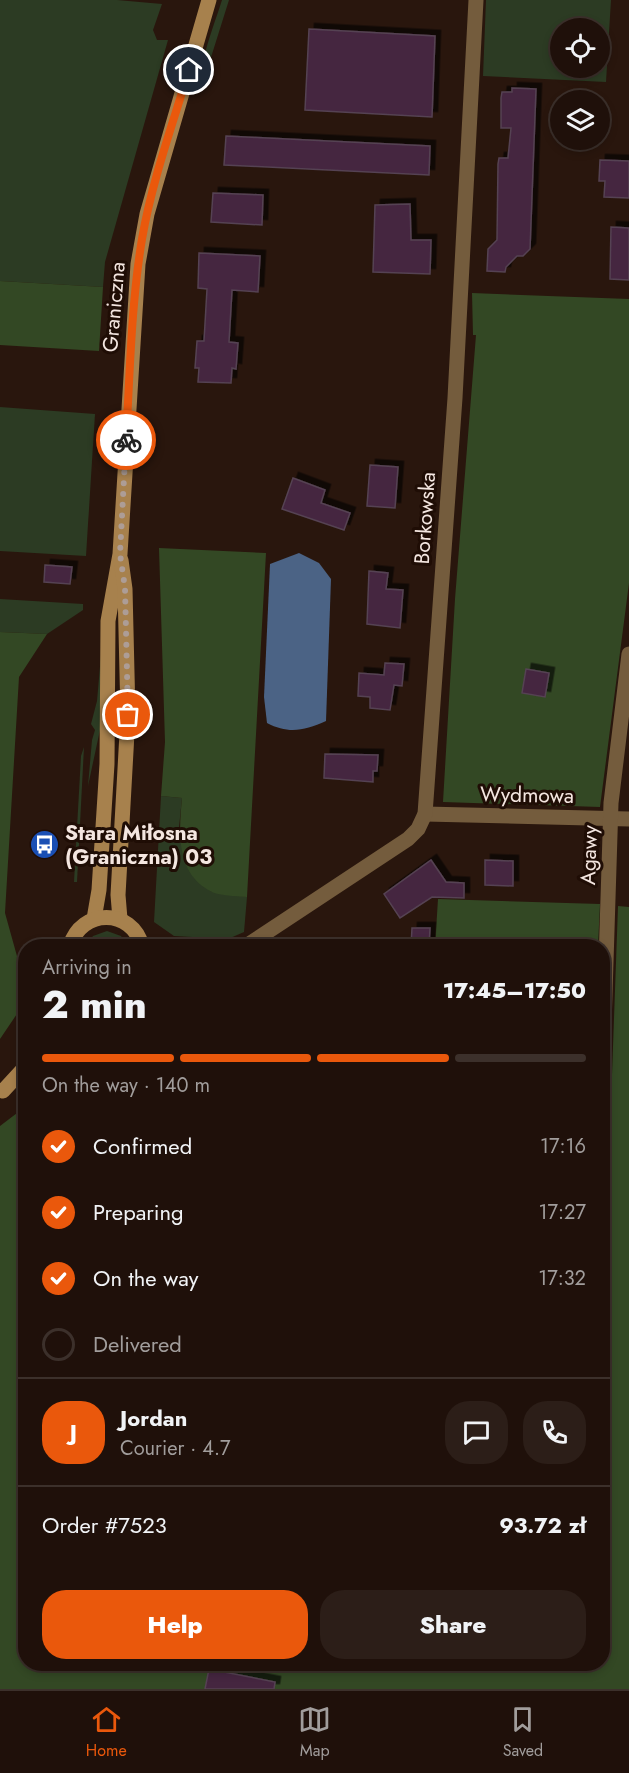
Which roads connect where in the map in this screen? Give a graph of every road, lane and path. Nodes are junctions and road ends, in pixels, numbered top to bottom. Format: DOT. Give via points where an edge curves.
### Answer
graph roads {
  1 [pos="209,0"];
  2 [pos="476,0"];
  3 [pos="120,554"];
  4 [pos="629,654"];
  5 [pos="425,814"];
  6 [pos="611,818"];
  7 [pos="629,819"];
  8 [pos="94,919"];
  9 [pos="120,919"];
  10 [pos="74,939"];
  11 [pos="140,939"];
  12 [pos="256,939"];
  13 [pos="607,939"];
  14 [pos="18,1074"];
  15 [pos="18,1082"];
  16 [pos="1,1092"];
  1 -- 3 [label="street, Graniczna" via="142,237 134,306"];
  2 -- 5 [label="street, Borkowska" via="455,398"];
  3 -- 8 [label="street, Graniczna" via="107,627 108,755"];
  3 -- 9 [label="street, Graniczna" via="125,588 128,715 118,891"];
  4 -- 6 [label="street, Agawy"];
  5 -- 6 [label="street, Wydmowa"];
  5 -- 12 [label="street" via="408,838"];
  6 -- 7 [label="street, Wydmowa"];
  6 -- 13 [label="street, Agawy"];
  8 -- 9 [label="street"];
  8 -- 10 [label="street" via="78,930"];
  9 -- 11 [label="street"];
  14 -- 16 [label="street"];
  15 -- 16 [label="street"];
}
